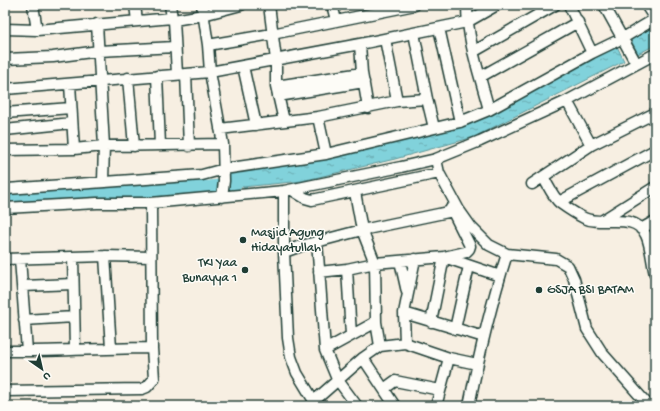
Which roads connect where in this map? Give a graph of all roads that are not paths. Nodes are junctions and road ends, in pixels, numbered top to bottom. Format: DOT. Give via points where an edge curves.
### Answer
graph roads {
  1 [pos="34,5"];
  2 [pos="135,5"];
  3 [pos="170,5"];
  4 [pos="241,5"];
  5 [pos="268,5"];
  6 [pos="332,5"];
  7 [pos="467,5"];
  8 [pos="497,5"];
  9 [pos="555,5"];
  10 [pos="569,5"];
  11 [pos="604,5"];
  12 [pos="646,5"];
  13 [pos="409,6"];
  14 [pos="371,9"];
  15 [pos="203,10"];
  16 [pos="173,19"];
  17 [pos="655,19"];
  18 [pos="336,20"];
  19 [pos="137,21"];
  20 [pos="467,22"];
  21 [pos="578,22"];
  22 [pos="97,24"];
  23 [pos="439,28"];
  24 [pos="5,30"];
  25 [pos="37,30"];
  26 [pos="414,33"];
  27 [pos="272,34"];
  28 [pos="623,38"];
  29 [pos="385,39"];
  30 [pos="360,44"];
  31 [pos="208,45"];
  32 [pos="176,47"];
  33 [pos="99,51"];
  34 [pos="473,52"];
  35 [pos="592,53"];
  36 [pos="655,54"];
  37 [pos="5,59"];
  38 [pos="276,60"];
  39 [pos="636,63"];
  40 [pos="243,66"];
  41 [pos="210,72"];
  42 [pos="182,74"];
  43 [pos="157,76"];
  44 [pos="480,77"];
  45 [pos="128,78"];
  46 [pos="363,78"];
  47 [pos="100,81"];
  48 [pos="70,84"];
  49 [pos="5,89"];
  50 [pos="277,91"];
  51 [pos="426,99"];
  52 [pos="397,101"];
  53 [pos="567,101"];
  54 [pos="71,108"];
  55 [pos="368,108"];
  56 [pos="489,110"];
  57 [pos="5,112"];
  58 [pos="655,113"];
  59 [pos="318,117"];
  60 [pos="284,121"];
  61 [pos="460,122"];
  62 [pos="72,123"];
  63 [pos="256,125"];
  64 [pos="434,128"];
  65 [pos="220,129"];
  66 [pos="5,130"];
  67 [pos="223,144"];
  68 [pos="160,145"];
  69 [pos="591,145"];
  70 [pos="104,146"];
  71 [pos="134,146"];
  72 [pos="189,146"];
  73 [pos="74,149"];
  74 [pos="5,150"];
  75 [pos="655,150"];
  76 [pos="326,154"];
  77 [pos="436,159"];
  78 [pos="224,169"];
  79 [pos="437,174"];
  80 [pos="543,177"];
  81 [pos="103,181"];
  82 [pos="532,184"];
  83 [pos="655,187"];
  84 [pos="5,188"];
  85 [pos="288,190"];
  86 [pos="355,192"];
  87 [pos="222,194"];
  88 [pos="559,202"];
  89 [pos="151,203"];
  90 [pos="5,208"];
  91 [pos="453,211"];
  92 [pos="655,221"];
  93 [pos="601,222"];
  94 [pos="641,229"];
  95 [pos="362,230"];
  96 [pos="317,241"];
  97 [pos="284,252"];
  98 [pos="507,254"];
  99 [pos="653,255"];
  100 [pos="105,256"];
  101 [pos="73,257"];
  102 [pos="151,257"];
  103 [pos="444,257"];
  104 [pos="5,259"];
  105 [pos="20,259"];
  106 [pos="415,259"];
  107 [pos="400,261"];
  108 [pos="375,263"];
  109 [pos="469,266"];
  110 [pos="347,269"];
  111 [pos="319,272"];
  112 [pos="655,274"];
  113 [pos="500,276"];
  114 [pos="74,284"];
  115 [pos="23,286"];
  116 [pos="408,296"];
  117 [pos="404,313"];
  118 [pos="74,317"];
  119 [pos="24,320"];
  120 [pos="376,322"];
  121 [pos="431,322"];
  122 [pos="455,329"];
  123 [pos="351,335"];
  124 [pos="484,337"];
  125 [pos="405,343"];
  126 [pos="380,346"];
  127 [pos="111,348"];
  128 [pos="152,348"];
  129 [pos="75,349"];
  130 [pos="325,350"];
  131 [pos="5,351"];
  132 [pos="27,351"];
  133 [pos="363,358"];
  134 [pos="449,358"];
  135 [pos="477,364"];
  136 [pos="337,379"];
  137 [pos="384,389"];
  138 [pos="440,390"];
  139 [pos="5,391"];
  140 [pos="315,403"];
  141 [pos="357,406"];
  142 [pos="396,406"];
  143 [pos="436,406"];
  144 [pos="469,406"];
  145 [pos="649,406"];
  1 -- 25 [label="street"];
  2 -- 19 [label="street"];
  3 -- 16 [label="street"];
  4 -- 15 [label="street"];
  5 -- 27 [label="street"];
  6 -- 18 [label="street"];
  7 -- 20 [label="street"];
  8 -- 20 [label="street"];
  9 -- 34 [label="street"];
  10 -- 21 [label="street"];
  11 -- 28 [label="street"];
  12 -- 17 [label="street"];
  13 -- 14 [label="street"];
  14 -- 18 [label="street"];
  15 -- 16 [label="street"];
  15 -- 31 [label="street"];
  16 -- 19 [label="street"];
  16 -- 32 [label="street"];
  17 -- 28 [label="street"];
  18 -- 27 [label="street"];
  19 -- 22 [label="street"];
  20 -- 23 [label="street"];
  20 -- 34 [label="street"];
  21 -- 35 [label="street"];
  21 -- 44 [label="street"];
  22 -- 25 [label="street"];
  22 -- 33 [label="street"];
  23 -- 26 [label="street"];
  23 -- 61 [label="street"];
  24 -- 25 [label="street"];
  26 -- 29 [label="street"];
  26 -- 51 [label="street"];
  27 -- 31 [label="street"];
  27 -- 38 [label="street"];
  28 -- 35 [label="street"];
  28 -- 39 [label="street"];
  29 -- 30 [label="street"];
  29 -- 52 [label="street"];
  30 -- 38 [label="street"];
  30 -- 46 [label="street"];
  31 -- 41 [label="street"];
  32 -- 33 [label="street"];
  32 -- 42 [label="street"];
  33 -- 37 [label="street" via="53,57"];
  33 -- 47 [label="street"];
  34 -- 44 [label="street"];
  35 -- 56 [label="street"];
  36 -- 39 [label="street"];
  38 -- 40 [label="street"];
  38 -- 50 [label="street"];
  39 -- 53 [label="street"];
  40 -- 41 [label="street"];
  40 -- 63 [label="street"];
  41 -- 42 [label="street"];
  41 -- 65 [label="street"];
  42 -- 43 [label="street"];
  42 -- 72 [label="street"];
  43 -- 45 [label="street"];
  43 -- 68 [label="street"];
  44 -- 56 [label="street"];
  45 -- 47 [label="street"];
  45 -- 71 [label="street"];
  46 -- 50 [label="street"];
  46 -- 55 [label="street"];
  47 -- 48 [label="street"];
  47 -- 70 [label="street"];
  48 -- 49 [label="street"];
  48 -- 54 [label="street"];
  50 -- 60 [label="street"];
  51 -- 52 [label="street"];
  51 -- 64 [label="street"];
  52 -- 55 [label="street"];
  53 -- 69 [label="street"];
  53 -- 77 [label="street"];
  54 -- 57 [label="street"];
  54 -- 62 [label="street"];
  55 -- 59 [label="street"];
  56 -- 61 [label="street"];
  58 -- 69 [label="street"];
  59 -- 60 [label="street"];
  59 -- 76 [label="street"];
  60 -- 63 [label="street"];
  61 -- 64 [label="street"];
  62 -- 66 [label="street"];
  62 -- 73 [label="street"];
  63 -- 65 [label="street"];
  64 -- 76 [label="street"];
  65 -- 67 [label="street"];
  67 -- 72 [label="street"];
  67 -- 78 [label="street"];
  68 -- 71 [label="street"];
  68 -- 72 [label="street"];
  69 -- 80 [label="street"];
  70 -- 71 [label="street"];
  70 -- 73 [label="street"];
  70 -- 81 [label="street"];
  73 -- 74 [label="street"];
  75 -- 88 [label="street"];
  76 -- 78 [label="street"];
  77 -- 79 [label="street"];
  77 -- 85 [label="street"];
  78 -- 81 [label="street" via="202,175"];
  78 -- 87 [label="street"];
  79 -- 86 [label="street"];
  79 -- 91 [label="street"];
  79 -- 98 [label="street" via="471,227 489,245"];
  80 -- 82 [label="street"];
  80 -- 88 [label="street"];
  81 -- 84 [label="street"];
  83 -- 93 [label="street"];
  85 -- 86 [label="street" via="312,200"];
  85 -- 87 [label="street"];
  85 -- 97 [label="street"];
  86 -- 95 [label="street"];
  87 -- 89 [label="street"];
  88 -- 93 [label="street" via="585,218"];
  89 -- 90 [label="street"];
  89 -- 102 [label="street"];
  91 -- 95 [label="street"];
  91 -- 103 [label="street" via="470,246 466,252"];
  92 -- 94 [label="street"];
  93 -- 94 [label="street" via="618,220"];
  94 -- 99 [label="street" via="646,235"];
  95 -- 96 [label="street"];
  95 -- 108 [label="street"];
  96 -- 97 [label="street"];
  96 -- 111 [label="street"];
  97 -- 140 [label="street" via="287,334 291,357 297,373"];
  98 -- 113 [label="street"];
  98 -- 145 [label="street" via="556,259 568,266 587,329 603,354"];
  99 -- 112 [label="street"];
  100 -- 101 [label="street"];
  100 -- 102 [label="street"];
  100 -- 127 [label="street"];
  101 -- 105 [label="street"];
  101 -- 114 [label="street"];
  102 -- 128 [label="street"];
  103 -- 106 [label="street"];
  103 -- 109 [label="street"];
  103 -- 121 [label="street"];
  104 -- 105 [label="street"];
  105 -- 115 [label="street"];
  106 -- 107 [label="street"];
  106 -- 116 [label="street"];
  107 -- 108 [label="street"];
  107 -- 116 [label="street"];
  108 -- 110 [label="street"];
  108 -- 120 [label="street"];
  109 -- 113 [label="street"];
  109 -- 122 [label="street"];
  110 -- 111 [label="street"];
  110 -- 123 [label="street"];
  111 -- 130 [label="street"];
  113 -- 124 [label="street"];
  114 -- 115 [label="street"];
  114 -- 118 [label="street"];
  115 -- 119 [label="street"];
  116 -- 117 [label="street"];
  117 -- 121 [label="street"];
  117 -- 125 [label="street"];
  118 -- 119 [label="street"];
  118 -- 129 [label="street"];
  119 -- 132 [label="street"];
  120 -- 123 [label="street"];
  120 -- 126 [label="street"];
  121 -- 122 [label="street"];
  122 -- 124 [label="street"];
  123 -- 130 [label="street"];
  124 -- 135 [label="street"];
  125 -- 126 [label="street"];
  125 -- 134 [label="street"];
  126 -- 133 [label="street"];
  127 -- 128 [label="street"];
  127 -- 129 [label="street"];
  128 -- 139 [label="street" via="154,379 142,389"];
  129 -- 132 [label="street"];
  130 -- 136 [label="street"];
  131 -- 132 [label="street"];
  133 -- 136 [label="street"];
  133 -- 137 [label="street"];
  134 -- 135 [label="street"];
  134 -- 138 [label="street"];
  135 -- 144 [label="street"];
  136 -- 140 [label="street"];
  136 -- 141 [label="street"];
  137 -- 138 [label="street" via="395,381"];
  137 -- 142 [label="street"];
  138 -- 143 [label="street"];
}
